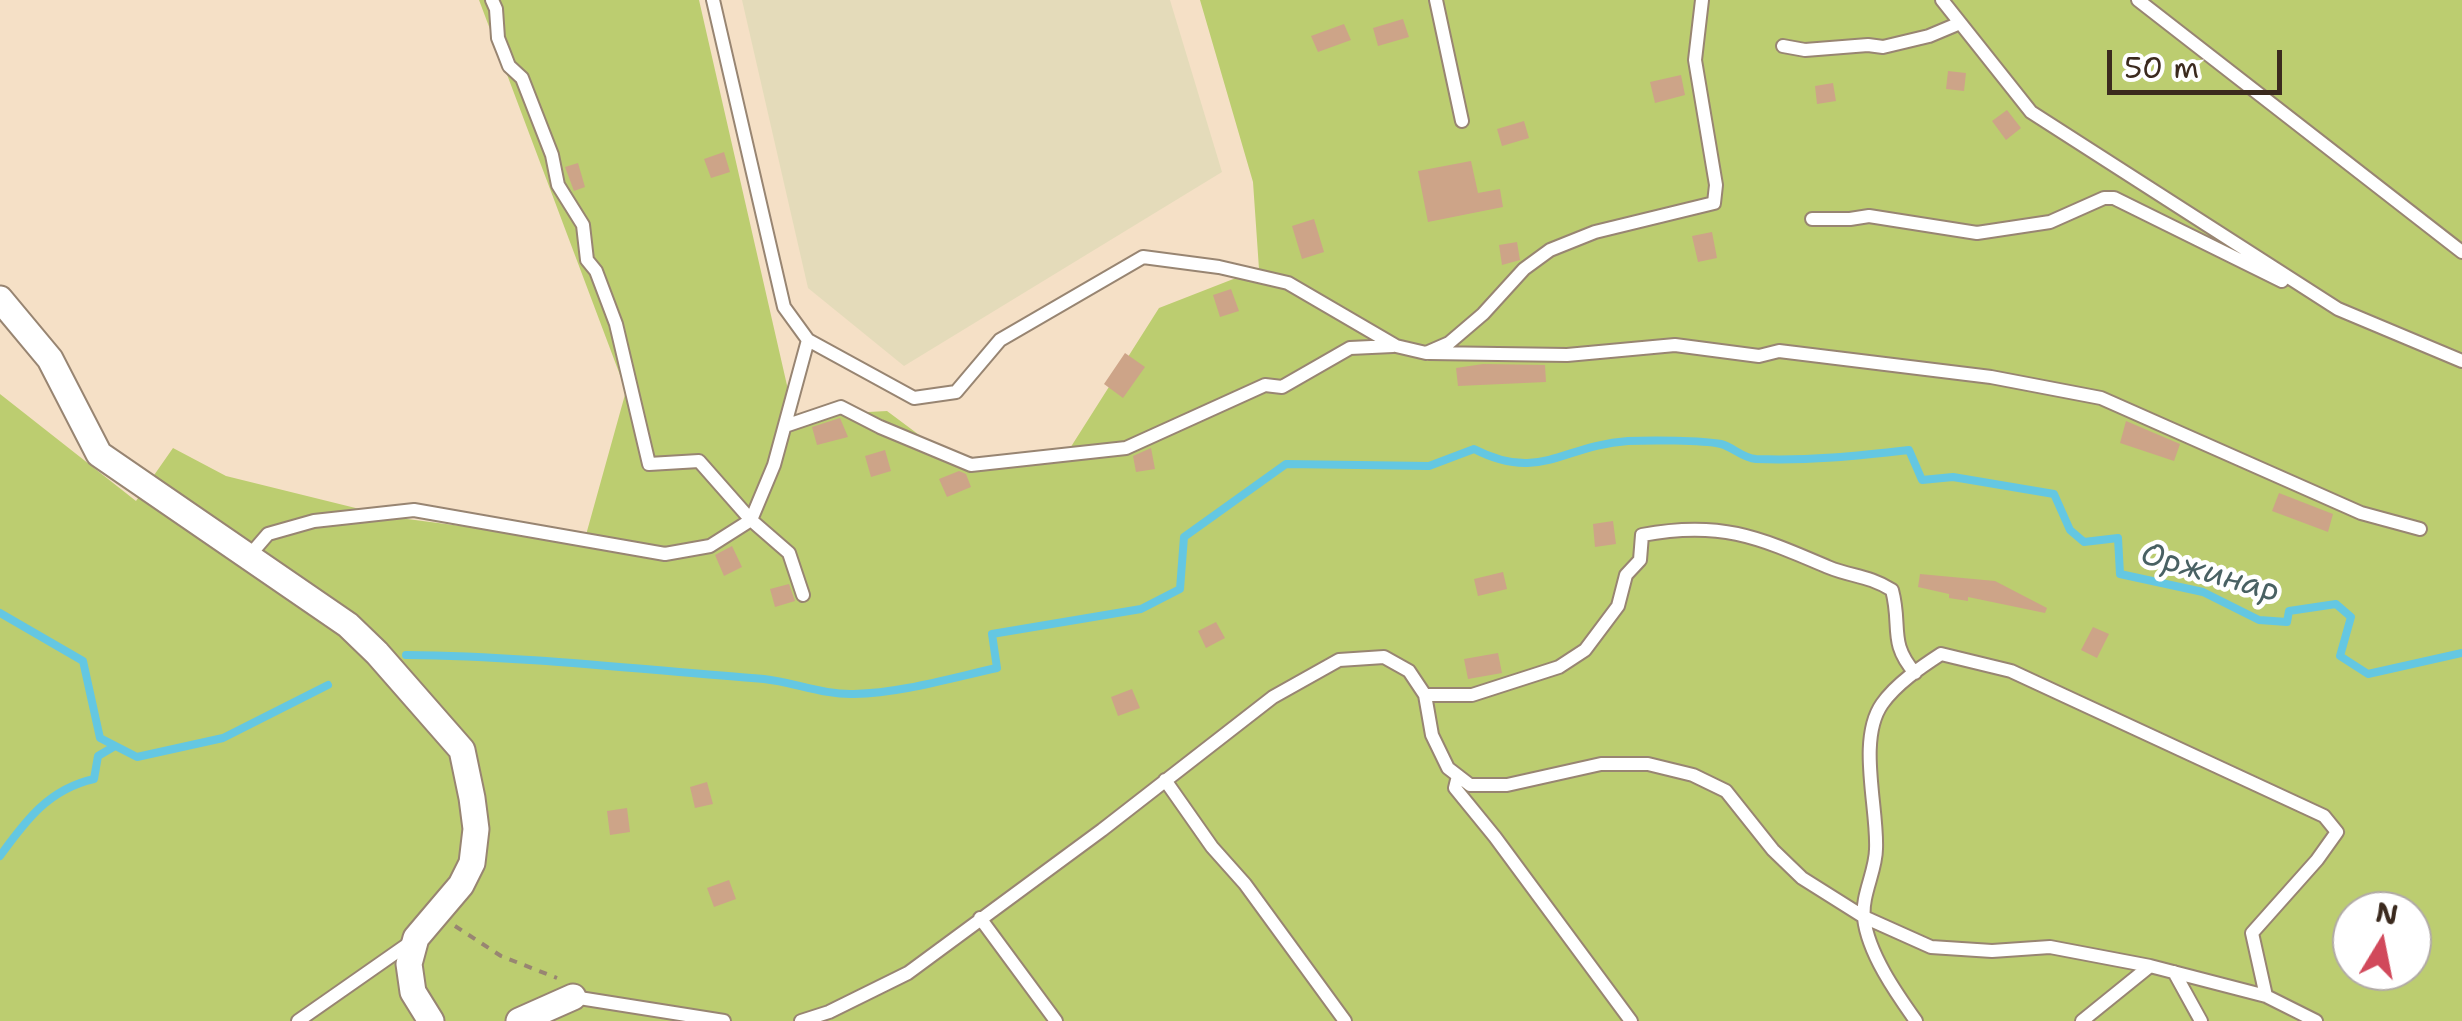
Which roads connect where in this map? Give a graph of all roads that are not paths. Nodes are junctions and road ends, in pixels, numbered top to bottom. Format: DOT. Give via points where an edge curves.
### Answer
graph roads {
  1 [pos="492,0"];
  2 [pos="713,0"];
  3 [pos="1436,0"];
  4 [pos="1702,0"];
  5 [pos="1942,0"];
  6 [pos="2138,0"];
  7 [pos="1960,23"];
  8 [pos="1782,46"];
  9 [pos="1462,121"];
  10 [pos="1812,218"];
  11 [pos="2462,252"];
  12 [pos="0,300"];
  13 [pos="2338,309"];
  14 [pos="808,340"];
  15 [pos="1396,346"];
  16 [pos="1426,353"];
  17 [pos="2462,361"];
  18 [pos="785,426"];
  19 [pos="751,520"];
  20 [pos="2420,529"];
  21 [pos="249,556"];
  22 [pos="803,595"];
  23 [pos="1915,672"];
  24 [pos="1426,695"];
  25 [pos="1458,776"];
  26 [pos="1165,780"];
  27 [pos="1864,916"];
  28 [pos="980,918"];
  29 [pos="416,938"];
  30 [pos="2150,966"];
  31 [pos="2174,972"];
  32 [pos="565,988"];
  33 [pos="2266,996"];
  34 [pos="298,1021"];
  35 [pos="431,1021"];
  36 [pos="520,1021"];
  37 [pos="724,1021"];
  38 [pos="801,1021"];
  39 [pos="1056,1021"];
  40 [pos="1345,1021"];
  41 [pos="1632,1021"];
  42 [pos="1916,1021"];
  43 [pos="2082,1021"];
  44 [pos="2202,1021"];
  45 [pos="2316,1021"];
  1 -- 19 [label="lane" via="508,66 522,78 558,185 583,225 587,260 616,324 649,464 699,460"];
  2 -- 14 [label="lane" via="784,307"];
  3 -- 9 [label="lane"];
  4 -- 16 [label="lane" via="1694,60 1714,203 1550,250 1483,314"];
  5 -- 7 [label="lane"];
  6 -- 11 [label="lane"];
  7 -- 8 [label="lane" via="1883,47"];
  7 -- 13 [label="lane" via="2031,112"];
  10 -- 13 [label="lane" via="1868,216 1977,233 2050,222 2114,198"];
  12 -- 21 [label="street" via="50,359 99,454"];
  13 -- 17 [label="lane"];
  14 -- 15 [label="lane" via="914,398 956,392 1000,340 1142,256 1288,283"];
  14 -- 18 [label="lane"];
  15 -- 16 [label="lane"];
  15 -- 18 [label="lane" via="1350,348 1282,387 1265,385 1126,448 970,465 842,407"];
  16 -- 20 [label="lane" via="1567,355 1703,346 1758,356 1780,351 1883,362 2069,390 2102,398 2361,513"];
  18 -- 19 [label="lane"];
  19 -- 21 [label="lane" via="710,546 664,554 414,510 314,521 268,534"];
  19 -- 22 [label="lane" via="789,553"];
  21 -- 29 [label="street" via="348,625 462,750 476,828 472,863"];
  23 -- 24 [label="lane" via="1896,642 1900,628 1892,590 1760,538 1707,528 1642,535 1640,560 1626,576 1618,606 1585,650 1559,667 1472,695"];
  23 -- 27 [label="lane" via="1882,704 1872,726 1876,850"];
  23 -- 33 [label="lane" via="1941,654 2011,671 2324,816 2337,832 2252,933"];
  24 -- 25 [label="lane" via="1432,735"];
  24 -- 26 [label="lane" via="1410,671 1384,657 1339,660 1273,697"];
  25 -- 27 [label="lane" via="1470,785 1507,784 1601,764 1648,764 1693,775 1726,791 1802,878"];
  25 -- 41 [label="lane" via="1455,788"];
  26 -- 28 [label="lane"];
  26 -- 40 [label="lane"];
  27 -- 30 [label="lane" via="1931,946 2050,947"];
  27 -- 42 [label="lane" via="1886,978"];
  28 -- 38 [label="lane" via="908,972"];
  28 -- 39 [label="lane"];
  29 -- 34 [label="lane"];
  29 -- 35 [label="street" via="409,964 414,992"];
  30 -- 31 [label="lane"];
  30 -- 43 [label="lane"];
  31 -- 33 [label="lane"];
  31 -- 44 [label="lane"];
  32 -- 36 [label="street"];
  32 -- 37 [label="lane"];
  33 -- 45 [label="lane"];
}
